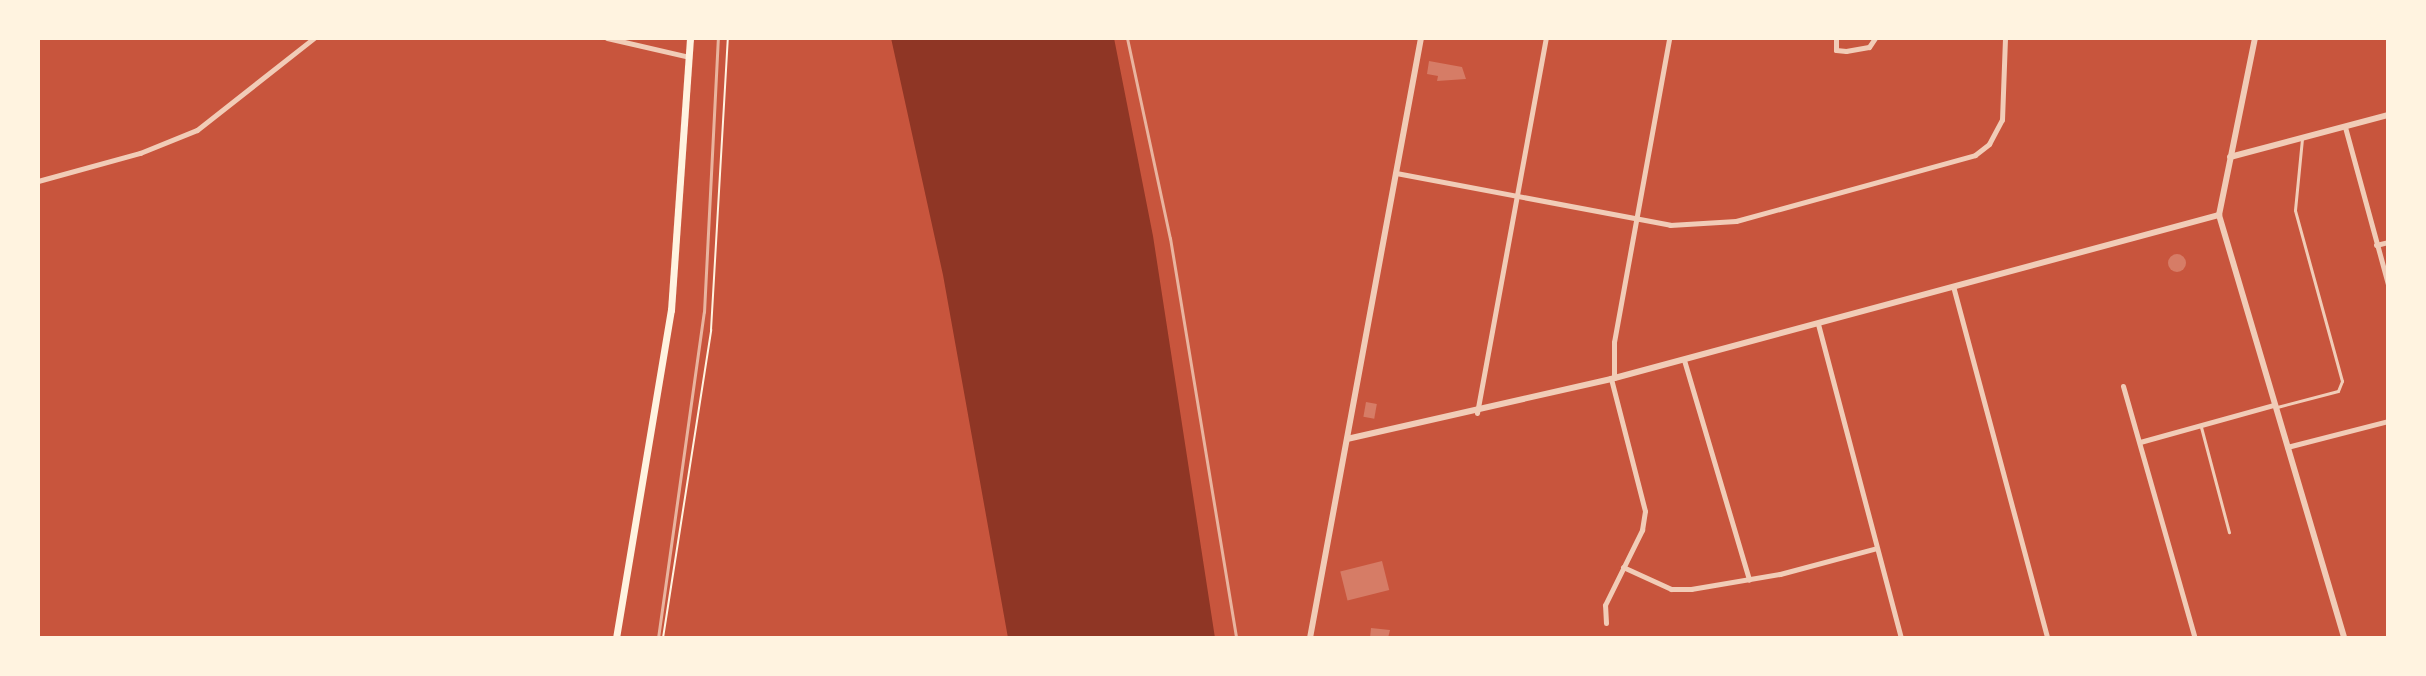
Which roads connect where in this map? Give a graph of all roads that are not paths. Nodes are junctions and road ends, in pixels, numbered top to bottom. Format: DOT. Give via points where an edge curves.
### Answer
graph roads {
  1 [pos="314,38"];
  2 [pos="607,38"];
  3 [pos="690,38"];
  4 [pos="1421,38"];
  5 [pos="1546,38"];
  6 [pos="1669,38"];
  7 [pos="1836,38"];
  8 [pos="1875,38"];
  9 [pos="2005,38"];
  10 [pos="2255,38"];
  11 [pos="689,57"];
  12 [pos="2388,115"];
  13 [pos="2345,127"];
  14 [pos="2302,138"];
  15 [pos="2230,157"];
  16 [pos="1396,173"];
  17 [pos="38,181"];
  18 [pos="1517,197"];
  19 [pos="2219,215"];
  20 [pos="1635,219"];
  21 [pos="2388,242"];
  22 [pos="2376,245"];
  23 [pos="2388,284"];
  24 [pos="1953,286"];
  25 [pos="1818,324"];
  26 [pos="1684,360"];
  27 [pos="1612,378"];
  28 [pos="2123,386"];
  29 [pos="2274,406"];
  30 [pos="1477,413"];
  31 [pos="2388,421"];
  32 [pos="2200,425"];
  33 [pos="1347,439"];
  34 [pos="2140,442"];
  35 [pos="2286,447"];
  36 [pos="2229,532"];
  37 [pos="1877,548"];
  38 [pos="1623,567"];
  39 [pos="1749,580"];
  40 [pos="1606,623"];
  41 [pos="616,638"];
  42 [pos="1310,638"];
  43 [pos="1901,638"];
  44 [pos="2047,638"];
  45 [pos="2195,638"];
  46 [pos="2344,638"];
  1 -- 17 [label="street" via="197,130 140,153"];
  2 -- 11 [label="street"];
  3 -- 11 [label="main road"];
  4 -- 16 [label="street"];
  5 -- 18 [label="street"];
  6 -- 20 [label="street"];
  7 -- 8 [label="street" via="1836,50 1846,51 1869,47"];
  9 -- 20 [label="street" via="2002,120 1989,144 1968,159 1722,224"];
  10 -- 15 [label="street"];
  11 -- 41 [label="main road" via="672,301"];
  12 -- 13 [label="street"];
  13 -- 14 [label="street"];
  13 -- 22 [label="street"];
  14 -- 15 [label="street"];
  14 -- 29 [label="lane" via="2295,210 2342,381 2338,391"];
  15 -- 19 [label="street"];
  16 -- 18 [label="street"];
  16 -- 33 [label="street"];
  18 -- 20 [label="street"];
  18 -- 30 [label="street"];
  19 -- 24 [label="street"];
  19 -- 29 [label="street"];
  20 -- 27 [label="street"];
  21 -- 22 [label="street"];
  22 -- 23 [label="street"];
  24 -- 25 [label="street"];
  24 -- 44 [label="street"];
  25 -- 26 [label="street"];
  25 -- 37 [label="street"];
  26 -- 27 [label="street"];
  26 -- 39 [label="street"];
  27 -- 30 [label="street"];
  27 -- 38 [label="street" via="1645,511"];
  28 -- 34 [label="street"];
  29 -- 32 [label="street"];
  29 -- 35 [label="street"];
  30 -- 33 [label="street"];
  31 -- 35 [label="street"];
  32 -- 34 [label="street"];
  32 -- 36 [label="lane"];
  33 -- 42 [label="street"];
  34 -- 45 [label="street"];
  35 -- 46 [label="street"];
  37 -- 39 [label="street"];
  37 -- 43 [label="street"];
  38 -- 39 [label="street" via="1676,589"];
  38 -- 40 [label="street" via="1605,605"];
}
